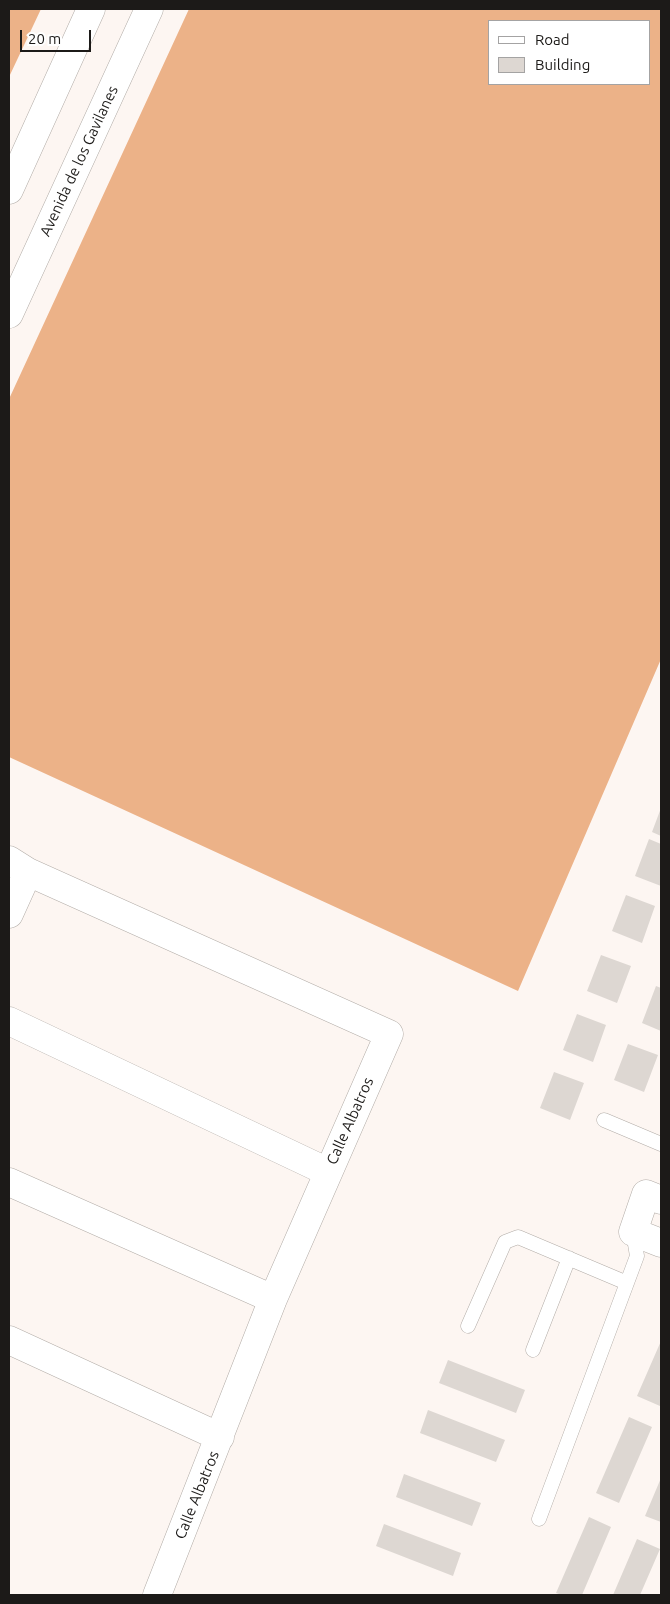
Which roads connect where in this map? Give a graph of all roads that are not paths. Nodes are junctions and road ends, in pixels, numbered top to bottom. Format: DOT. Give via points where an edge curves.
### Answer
graph roads {
  1 [pos="91,9"];
  2 [pos="149,9"];
  3 [pos="9,190"];
  4 [pos="9,314"];
  5 [pos="19,866"];
  6 [pos="9,914"];
  7 [pos="9,1021"];
  8 [pos="604,1120"];
  9 [pos="661,1144"];
  10 [pos="328,1172"];
  11 [pos="9,1182"];
  12 [pos="661,1200"];
  13 [pos="633,1232"];
  14 [pos="661,1243"];
  15 [pos="569,1258"];
  16 [pos="627,1283"];
  17 [pos="274,1299"];
  18 [pos="468,1326"];
  19 [pos="9,1340"];
  20 [pos="533,1350"];
  21 [pos="220,1437"];
  22 [pos="539,1519"];
  23 [pos="157,1595"];
  1 -- 3 [label="street"];
  2 -- 4 [label="street, Avenida de los Gavilanes"];
  5 -- 6 [label="street"];
  5 -- 10 [label="street, Calle Albatros" via="389,1034"];
  7 -- 10 [label="street"];
  8 -- 9 [label="lane"];
  10 -- 17 [label="street, Calle Albatros"];
  11 -- 17 [label="street"];
  12 -- 13 [label="street" via="646,1194"];
  13 -- 14 [label="street"];
  13 -- 16 [label="lane" via="637,1256"];
  15 -- 16 [label="lane"];
  15 -- 18 [label="lane" via="518,1238 505,1242"];
  15 -- 20 [label="lane"];
  16 -- 22 [label="lane"];
  17 -- 21 [label="street, Calle Albatros"];
  19 -- 21 [label="street"];
  21 -- 23 [label="street, Calle Albatros"];
}
